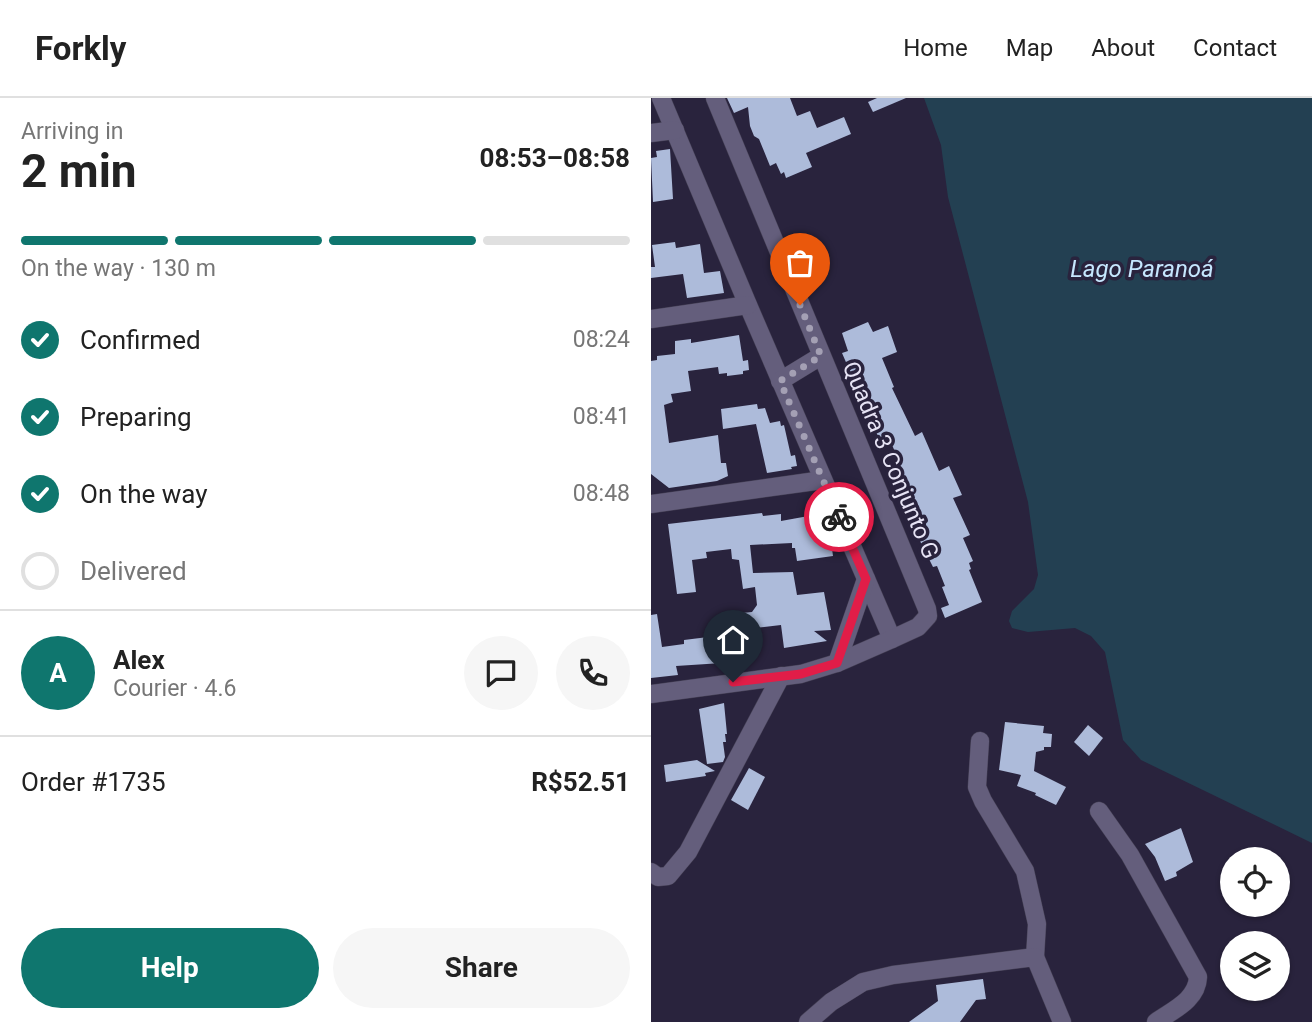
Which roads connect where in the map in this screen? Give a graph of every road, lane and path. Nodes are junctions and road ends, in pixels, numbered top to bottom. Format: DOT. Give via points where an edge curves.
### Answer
graph roads {
  1 [pos="661,98"];
  2 [pos="715,98"];
  3 [pos="675,130"];
  4 [pos="651,133"];
  5 [pos="748,305"];
  6 [pos="651,319"];
  7 [pos="821,356"];
  8 [pos="780,381"];
  9 [pos="823,480"];
  10 [pos="651,504"];
  11 [pos="866,579"];
  12 [pos="893,639"];
  13 [pos="837,663"];
  14 [pos="781,676"];
  15 [pos="651,694"];
  16 [pos="979,741"];
  17 [pos="1099,811"];
  18 [pos="651,872"];
  19 [pos="1035,957"];
  20 [pos="808,1022"];
  21 [pos="1062,1022"];
  22 [pos="1156,1022"];
  1 -- 3 [label="street"];
  2 -- 7 [label="street, Quadra 3 Conjunto G"];
  3 -- 4 [label="street"];
  3 -- 5 [label="street"];
  5 -- 6 [label="street"];
  5 -- 8 [label="street"];
  7 -- 8 [label="street"];
  7 -- 12 [label="street, Quadra 3 Conjunto G" via="927,609 925,621"];
  8 -- 9 [label="street"];
  9 -- 10 [label="street"];
  9 -- 11 [label="street"];
  11 -- 12 [label="street"];
  11 -- 13 [label="street"];
  12 -- 13 [label="street"];
  13 -- 14 [label="street"];
  14 -- 15 [label="street"];
  14 -- 18 [label="street" via="688,852 668,876"];
  16 -- 19 [label="street" via="977,787 1025,871 1037,925"];
  17 -- 22 [label="street" via="1130,855 1198,977 1193,995"];
  19 -- 20 [label="street" via="863,982"];
  19 -- 21 [label="street"];
}
